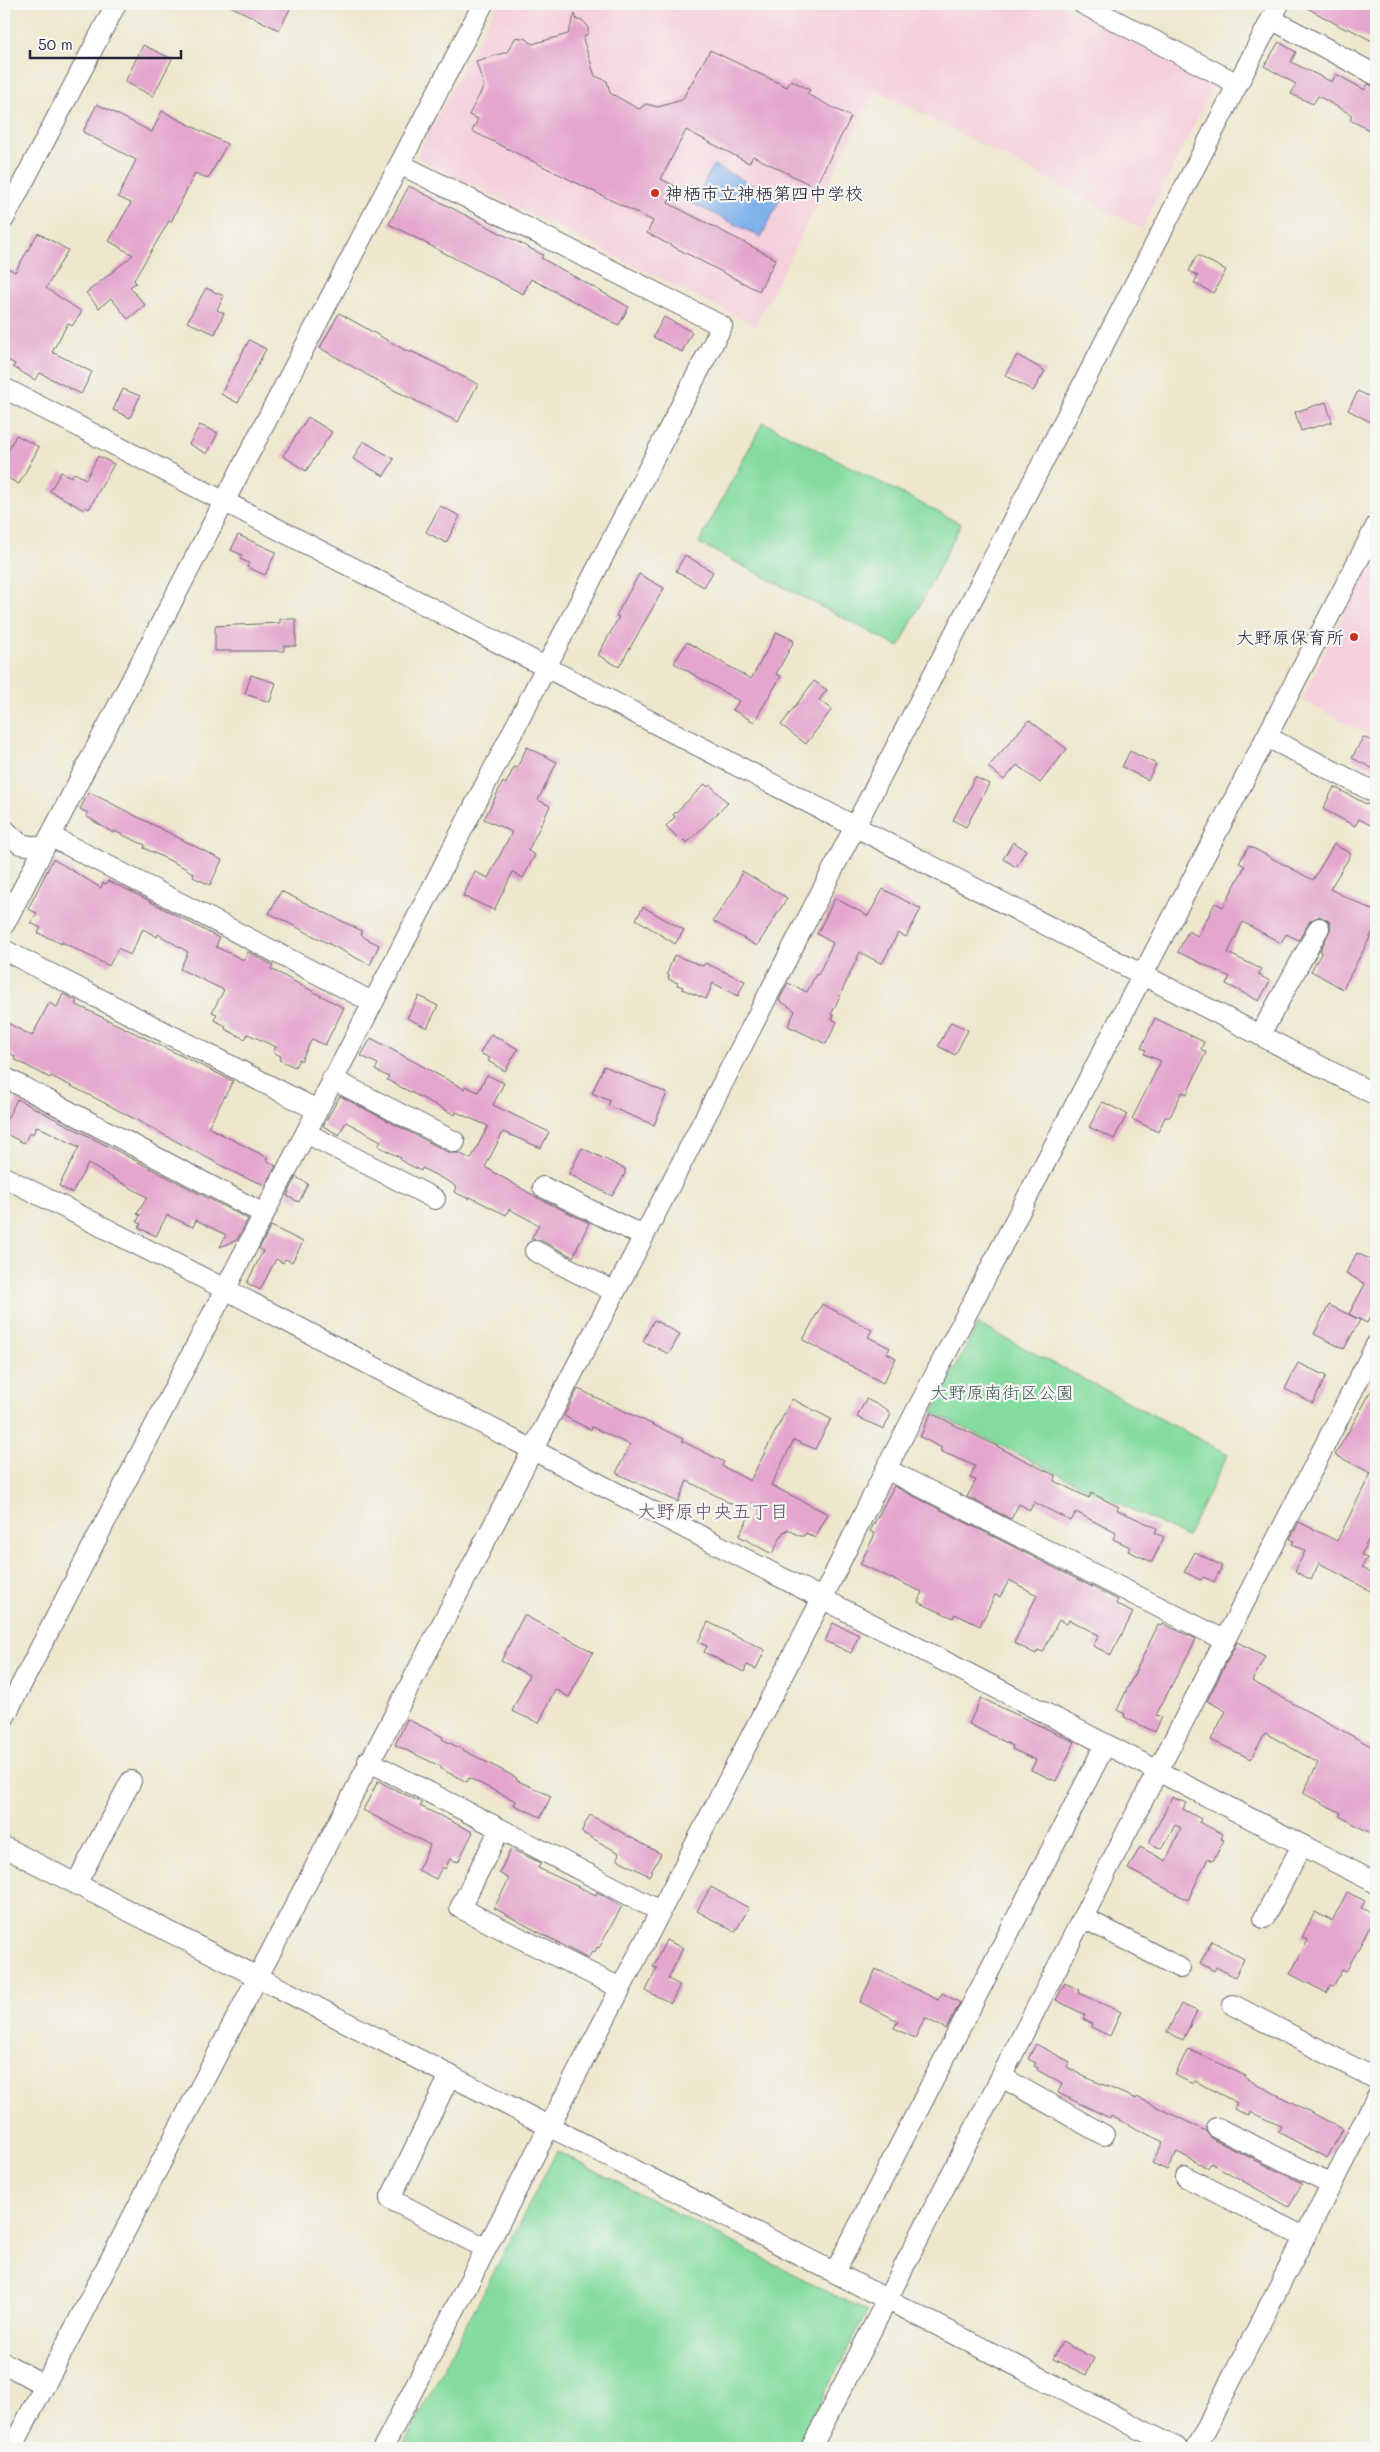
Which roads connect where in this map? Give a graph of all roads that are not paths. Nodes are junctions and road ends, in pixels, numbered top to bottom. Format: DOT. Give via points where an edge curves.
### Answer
graph roads {
  1 [pos="116,4"];
  2 [pos="482,4"];
  3 [pos="1083,4"];
  4 [pos="1275,12"];
  5 [pos="1376,75"];
  6 [pos="1238,84"];
  7 [pos="400,164"];
  8 [pos="4,219"];
  9 [pos="4,388"];
  10 [pos="224,502"];
  11 [pos="1376,526"];
  12 [pos="545,668"];
  13 [pos="1267,737"];
  14 [pos="1376,793"];
  15 [pos="854,825"];
  16 [pos="4,829"];
  17 [pos="47,842"];
  18 [pos="4,925"];
  19 [pos="1319,928"];
  20 [pos="4,950"];
  21 [pos="1144,975"];
  22 [pos="372,1002"];
  23 [pos="1260,1035"];
  24 [pos="4,1078"];
  25 [pos="332,1079"];
  26 [pos="1376,1095"];
  27 [pos="317,1110"];
  28 [pos="306,1133"];
  29 [pos="455,1142"];
  30 [pos="4,1177"];
  31 [pos="544,1187"];
  32 [pos="435,1199"];
  33 [pos="264,1214"];
  34 [pos="643,1236"];
  35 [pos="535,1251"];
  36 [pos="225,1289"];
  37 [pos="615,1292"];
  38 [pos="1376,1345"];
  39 [pos="532,1449"];
  40 [pos="886,1468"];
  41 [pos="823,1597"];
  42 [pos="1224,1640"];
  43 [pos="4,1718"];
  44 [pos="1105,1745"];
  45 [pos="368,1761"];
  46 [pos="1159,1772"];
  47 [pos="131,1781"];
  48 [pos="500,1829"];
  49 [pos="1302,1845"];
  50 [pos="4,1847"];
  51 [pos="1376,1883"];
  52 [pos="76,1884"];
  53 [pos="660,1911"];
  54 [pos="1084,1918"];
  55 [pos="1264,1918"];
  56 [pos="1180,1968"];
  57 [pos="256,1976"];
  58 [pos="620,1988"];
  59 [pos="1233,2005"];
  60 [pos="450,2075"];
  61 [pos="1002,2077"];
  62 [pos="1376,2079"];
  63 [pos="1376,2098"];
  64 [pos="548,2127"];
  65 [pos="1217,2128"];
  66 [pos="1104,2135"];
  67 [pos="1186,2178"];
  68 [pos="1332,2184"];
  69 [pos="1304,2237"];
  70 [pos="486,2248"];
  71 [pos="835,2272"];
  72 [pos="888,2300"];
  73 [pos="4,2364"];
  74 [pos="44,2385"];
  75 [pos="4,2444"];
  76 [pos="12,2448"];
  77 [pos="383,2448"];
  78 [pos="811,2448"];
  79 [pos="1177,2448"];
  80 [pos="1196,2448"];
  1 -- 8 [label="street"];
  2 -- 7 [label="street"];
  3 -- 6 [label="street"];
  4 -- 5 [label="street"];
  4 -- 6 [label="street"];
  6 -- 15 [label="street"];
  7 -- 10 [label="street"];
  7 -- 12 [label="street" via="722,326"];
  9 -- 10 [label="street"];
  10 -- 12 [label="street"];
  10 -- 17 [label="street"];
  11 -- 13 [label="street"];
  12 -- 15 [label="street"];
  12 -- 22 [label="street"];
  13 -- 14 [label="street"];
  13 -- 21 [label="street"];
  15 -- 21 [label="street"];
  15 -- 34 [label="street"];
  16 -- 17 [label="street" via="20,844"];
  17 -- 18 [label="street"];
  17 -- 22 [label="street"];
  19 -- 23 [label="street"];
  20 -- 27 [label="street"];
  21 -- 23 [label="street"];
  21 -- 40 [label="street"];
  22 -- 25 [label="street"];
  23 -- 26 [label="street"];
  24 -- 33 [label="street"];
  25 -- 27 [label="street"];
  25 -- 29 [label="street"];
  27 -- 28 [label="street"];
  28 -- 32 [label="street"];
  28 -- 33 [label="street"];
  30 -- 36 [label="street"];
  31 -- 34 [label="street"];
  33 -- 36 [label="street"];
  34 -- 37 [label="street"];
  35 -- 37 [label="street"];
  36 -- 39 [label="street"];
  36 -- 43 [label="street"];
  37 -- 39 [label="street"];
  38 -- 42 [label="street"];
  39 -- 41 [label="street"];
  39 -- 45 [label="street"];
  40 -- 41 [label="street"];
  40 -- 42 [label="street"];
  41 -- 44 [label="street"];
  41 -- 53 [label="street"];
  42 -- 46 [label="street"];
  44 -- 46 [label="street"];
  44 -- 71 [label="street"];
  45 -- 48 [label="street"];
  45 -- 57 [label="street"];
  46 -- 49 [label="street"];
  46 -- 54 [label="street"];
  47 -- 52 [label="street"];
  48 -- 53 [label="street"];
  48 -- 58 [label="street" via="460,1908"];
  49 -- 51 [label="street"];
  49 -- 55 [label="street"];
  50 -- 52 [label="street"];
  52 -- 57 [label="street"];
  53 -- 58 [label="street"];
  54 -- 56 [label="street"];
  54 -- 61 [label="street"];
  57 -- 60 [label="street"];
  57 -- 74 [label="street"];
  58 -- 64 [label="street"];
  59 -- 62 [label="street"];
  60 -- 64 [label="street"];
  60 -- 70 [label="street" via="390,2199"];
  61 -- 66 [label="street"];
  61 -- 72 [label="street"];
  63 -- 68 [label="street"];
  64 -- 70 [label="street"];
  64 -- 71 [label="street"];
  65 -- 68 [label="street"];
  67 -- 69 [label="street"];
  68 -- 69 [label="street"];
  69 -- 80 [label="street"];
  70 -- 77 [label="street"];
  71 -- 72 [label="street"];
  72 -- 78 [label="street"];
  72 -- 79 [label="street"];
  73 -- 74 [label="street"];
  74 -- 76 [label="street"];
  75 -- 76 [label="street"];
}
